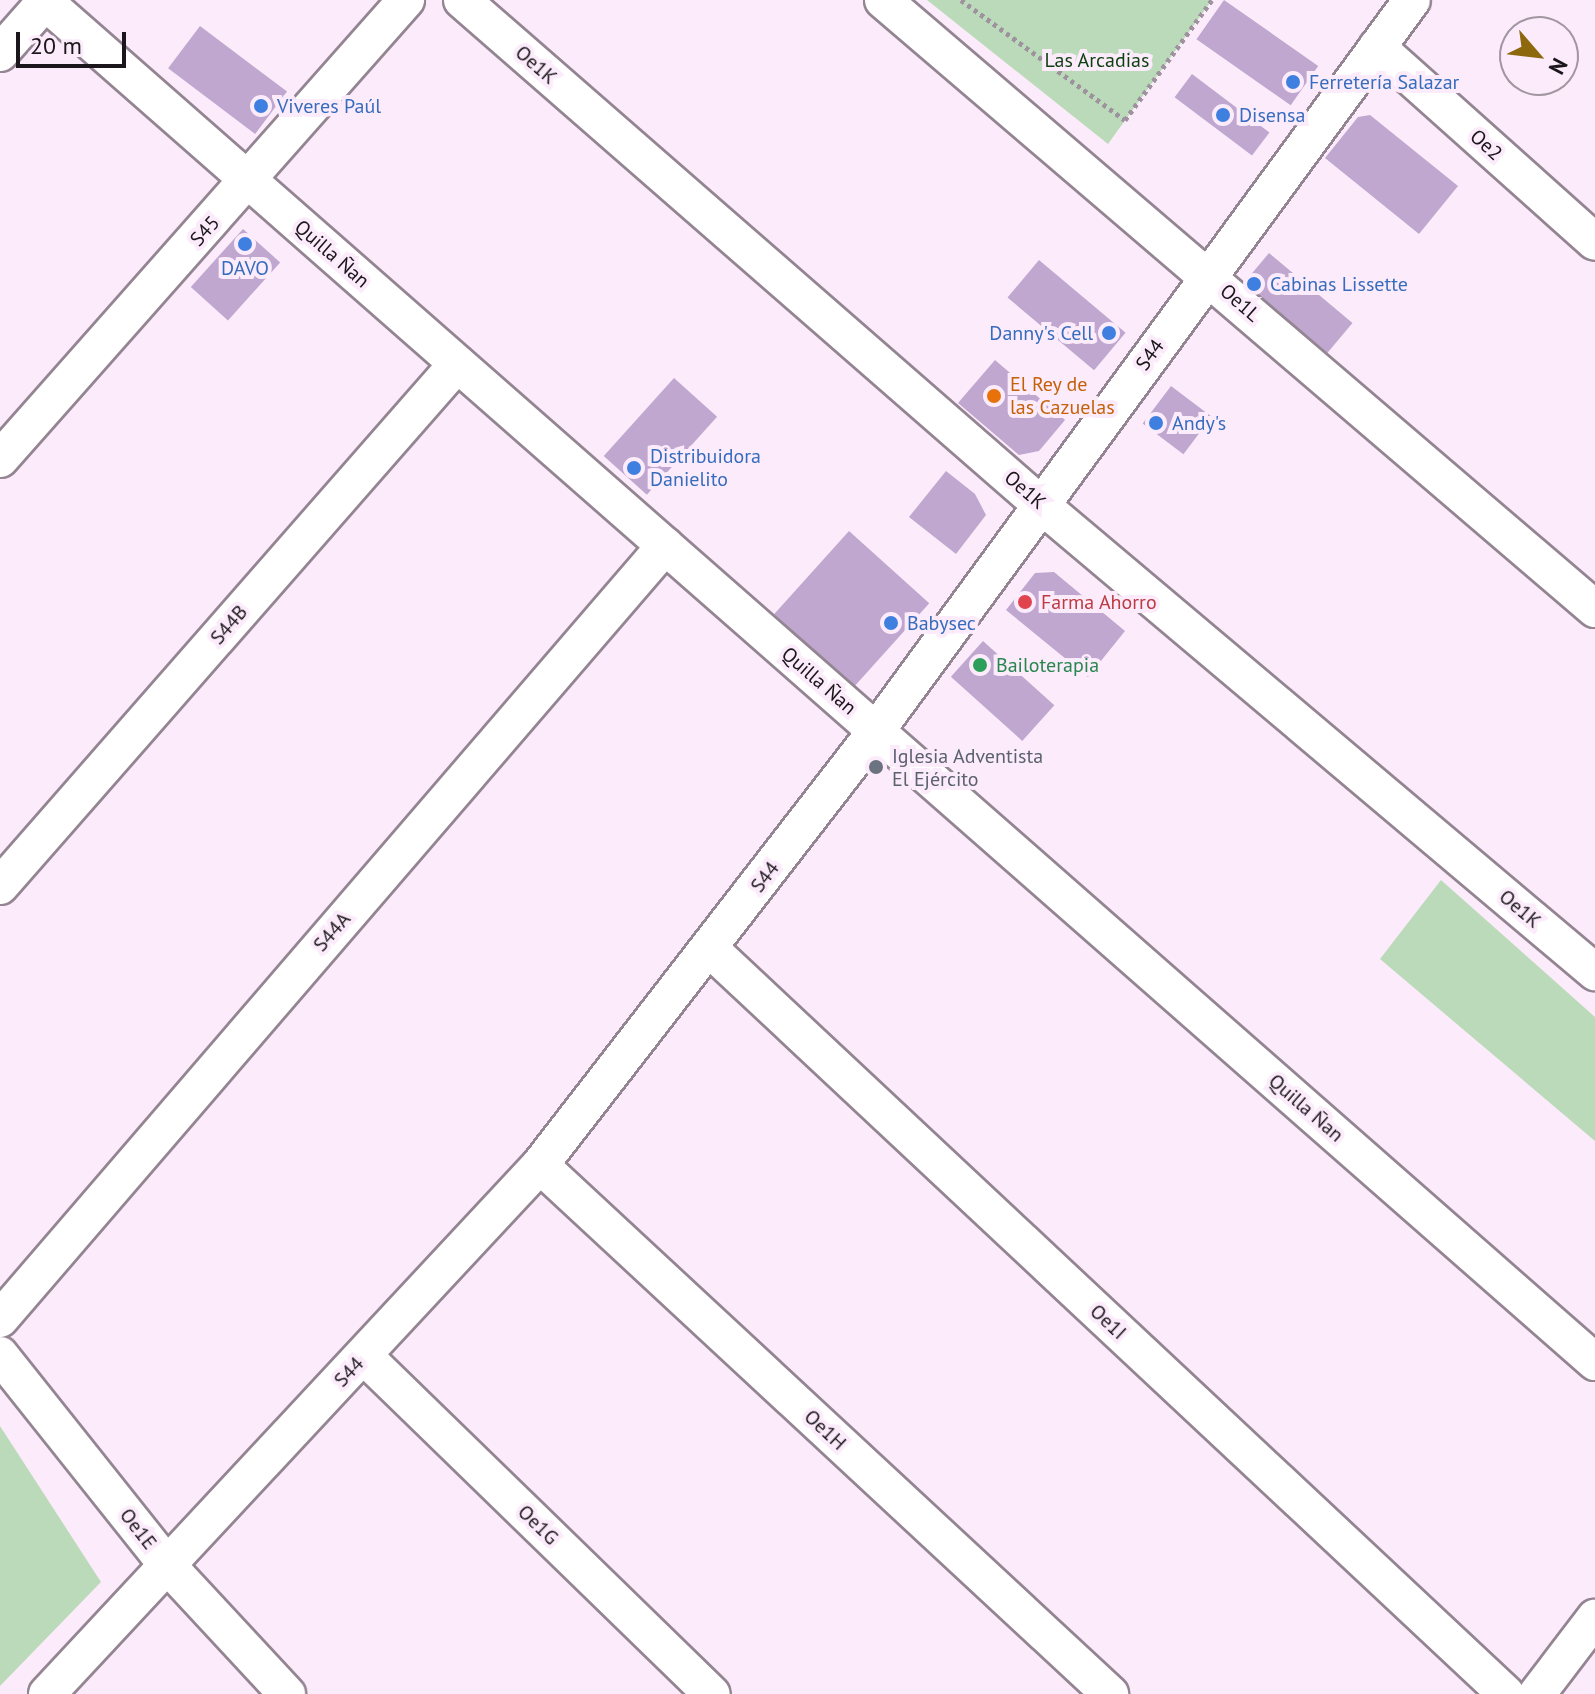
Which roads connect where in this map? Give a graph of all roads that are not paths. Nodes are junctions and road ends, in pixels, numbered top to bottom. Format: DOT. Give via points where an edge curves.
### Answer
graph roads {
  1 [pos="406,0"];
  2 [pos="462,0"];
  3 [pos="883,0"];
  4 [pos="1412,0"];
  5 [pos="44,1"];
  6 [pos="1377,47"];
  7 [pos="0,53"];
  8 [pos="250,182"];
  9 [pos="1592,233"];
  10 [pos="1207,274"];
  11 [pos="457,364"];
  12 [pos="0,459"];
  13 [pos="1041,505"];
  14 [pos="665,546"];
  15 [pos="1595,609"];
  16 [pos="876,731"];
  17 [pos="0,886"];
  18 [pos="710,949"];
  19 [pos="1595,972"];
  20 [pos="540,1165"];
  21 [pos="0,1319"];
  22 [pos="0,1355"];
  23 [pos="364,1356"];
  24 [pos="1595,1362"];
  25 [pos="168,1566"];
  26 [pos="1595,1618"];
  27 [pos="47,1694"];
  28 [pos="287,1694"];
  29 [pos="712,1694"];
  30 [pos="1110,1694"];
  31 [pos="1506,1694"];
  32 [pos="1537,1694"];
  1 -- 8 [label="street, S45"];
  2 -- 13 [label="street, Oe1K"];
  3 -- 10 [label="street, Oe1L"];
  4 -- 6 [label="street, S44"];
  5 -- 7 [label="street"];
  5 -- 8 [label="street, Quilla Ñan"];
  6 -- 9 [label="street, Oe2"];
  6 -- 10 [label="street, S44"];
  8 -- 11 [label="street, Quilla Ñan"];
  8 -- 12 [label="street, S45"];
  10 -- 13 [label="street, S44"];
  10 -- 15 [label="street, Oe1L"];
  11 -- 14 [label="street, Quilla Ñan"];
  11 -- 17 [label="street, S44B"];
  13 -- 16 [label="street, S44"];
  13 -- 19 [label="street, Oe1K"];
  14 -- 16 [label="street, Quilla Ñan"];
  14 -- 21 [label="street, S44A"];
  16 -- 18 [label="street, S44"];
  16 -- 24 [label="street, Quilla Ñan"];
  18 -- 20 [label="street, S44"];
  18 -- 31 [label="street, Oe1I"];
  20 -- 23 [label="street, S44"];
  20 -- 30 [label="street, Oe1H"];
  22 -- 25 [label="street, Oe1E"];
  23 -- 25 [label="street, S44"];
  23 -- 29 [label="street, Oe1G"];
  25 -- 27 [label="street, S44" via="135,1595"];
  25 -- 28 [label="street, Oe1E"];
  26 -- 32 [label="street"];
}
